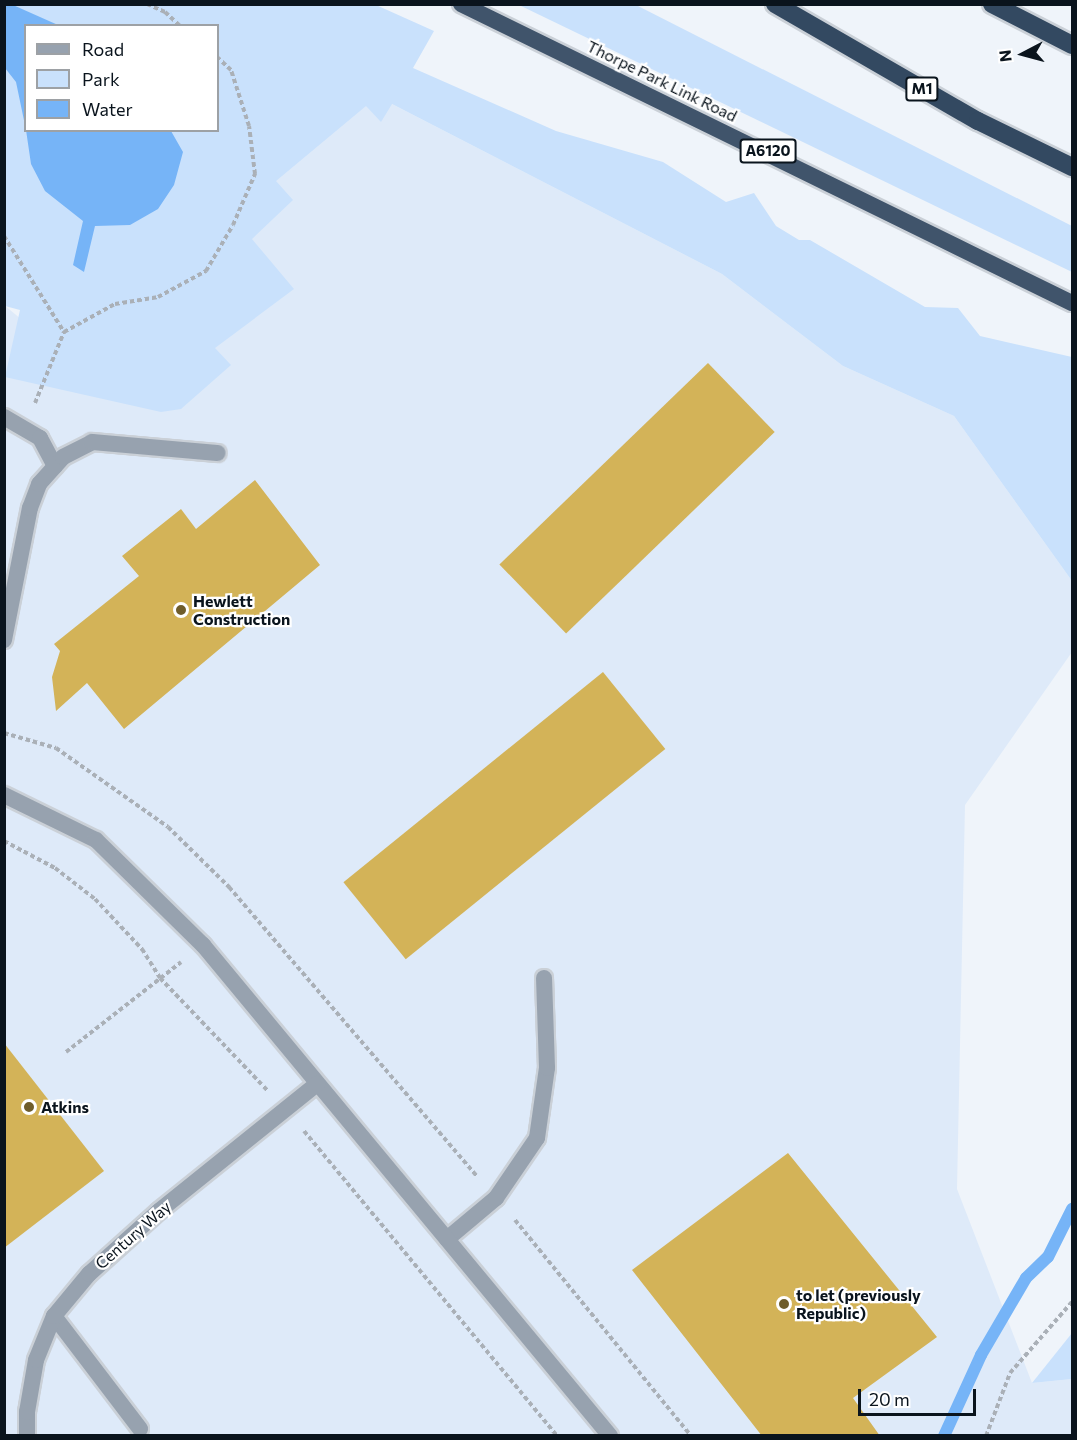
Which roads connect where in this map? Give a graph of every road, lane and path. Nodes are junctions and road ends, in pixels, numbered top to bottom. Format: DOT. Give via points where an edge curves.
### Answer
graph roads {
  1 [pos="147,4"];
  2 [pos="461,4"];
  3 [pos="775,4"];
  4 [pos="992,4"];
  5 [pos="178,24"];
  6 [pos="1072,45"];
  7 [pos="219,59"];
  8 [pos="1072,167"];
  9 [pos="4,236"];
  10 [pos="1072,303"];
  11 [pos="64,332"];
  12 [pos="4,417"];
  13 [pos="25,426"];
  14 [pos="218,453"];
  15 [pos="55,466"];
  16 [pos="4,640"];
  17 [pos="4,733"];
  18 [pos="4,795"];
  19 [pos="203,945"];
  20 [pos="544,978"];
  21 [pos="66,1052"];
  22 [pos="317,1084"];
  23 [pos="496,1198"];
  24 [pos="447,1239"];
  25 [pos="1072,1302"];
  26 [pos="54,1316"];
  27 [pos="140,1429"];
  28 [pos="27,1436"];
  29 [pos="610,1436"];
  30 [pos="691,1436"];
  31 [pos="986,1436"];
  1 -- 5 [label="path" via="165,12"];
  2 -- 10 [label="highway, Thorpe Park Link Road / A6120"];
  3 -- 8 [label="highway, M1" via="978,121"];
  4 -- 6 [label="highway"];
  7 -- 11 [label="path" via="231,70 249,126 255,174 233,225 206,271 158,297 115,304"];
  9 -- 11 [label="path"];
  11 -- 13 [label="path"];
  12 -- 13 [label="street"];
  13 -- 15 [label="street" via="40,438"];
  14 -- 15 [label="street" via="92,442"];
  15 -- 16 [label="street" via="39,483 30,508"];
  17 -- 23 [label="path" via="56,748 168,827 230,887"];
  18 -- 19 [label="street" via="96,840"];
  19 -- 21 [label="path"];
  19 -- 22 [label="street"];
  20 -- 23 [label="street" via="547,1068 537,1138"];
  22 -- 24 [label="street"];
  22 -- 26 [label="street, Century Way" via="159,1211 89,1274"];
  23 -- 24 [label="street"];
  23 -- 30 [label="path"];
  24 -- 29 [label="street"];
  25 -- 31 [label="path" via="1010,1373"];
  26 -- 27 [label="street"];
  26 -- 28 [label="street, Century Way" via="36,1360"];
}
